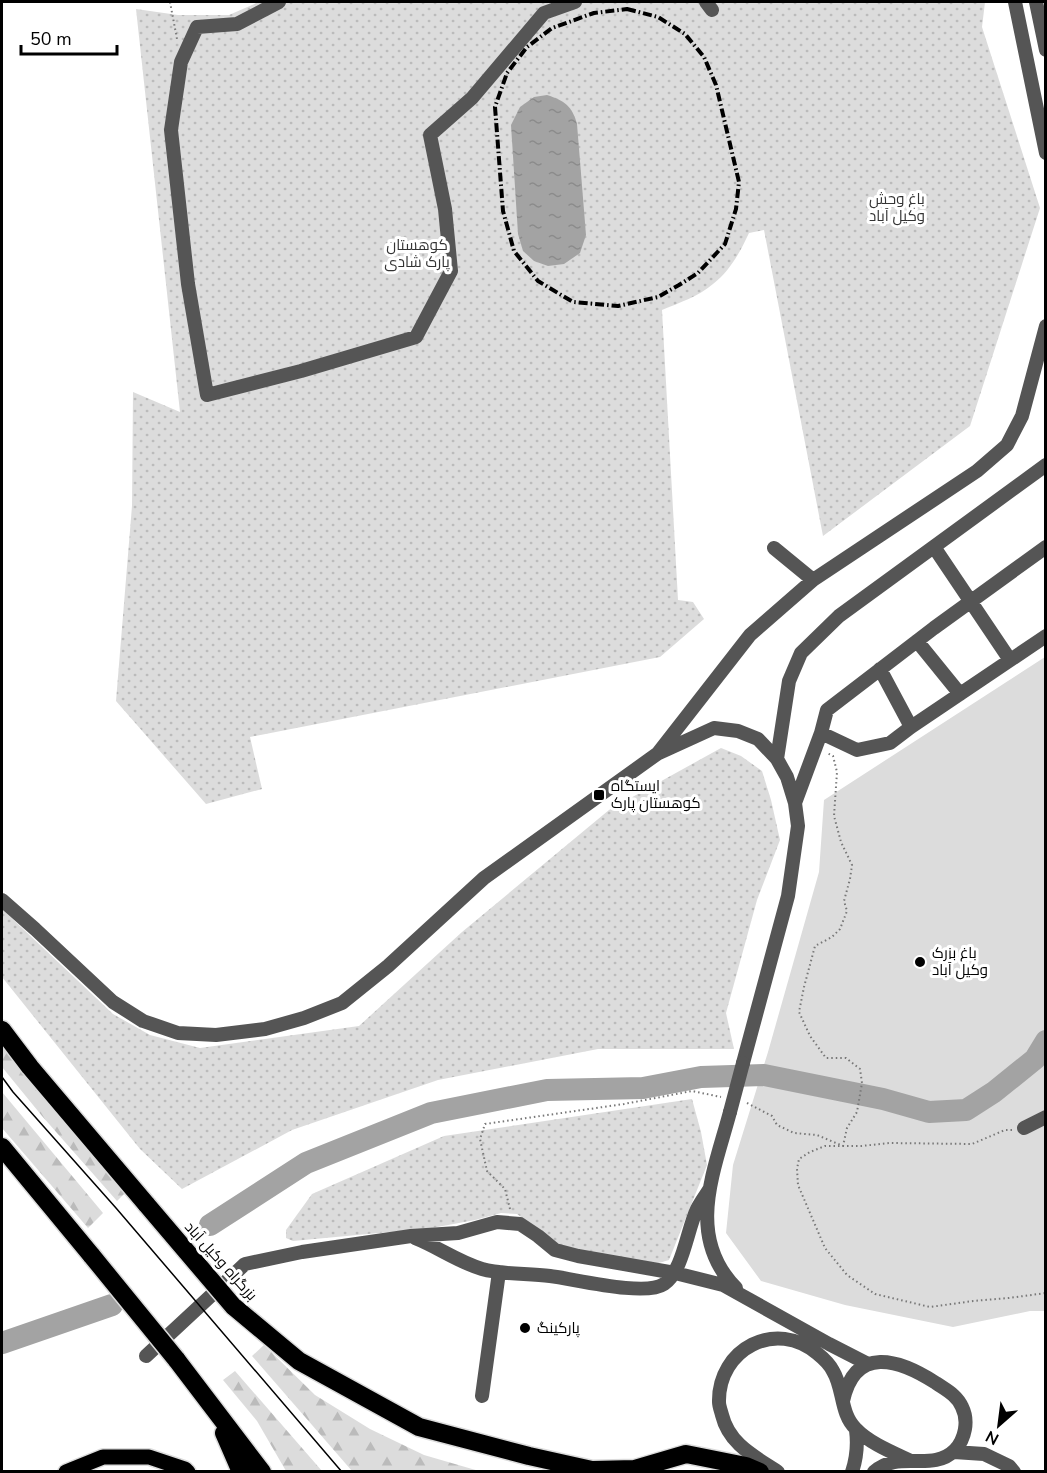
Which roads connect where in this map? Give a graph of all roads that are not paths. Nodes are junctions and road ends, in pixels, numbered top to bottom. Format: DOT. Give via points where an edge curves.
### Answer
graph roads {
  1 [pos="279,2"];
  2 [pos="574,2"];
  3 [pos="1015,2"];
  4 [pos="1036,2"];
  5 [pos="1046,50"];
  6 [pos="1046,153"];
  7 [pos="1046,326"];
  8 [pos="1046,465"];
  9 [pos="934,547"];
  10 [pos="774,548"];
  11 [pos="1046,548"];
  12 [pos="813,580"];
  13 [pos="971,601"];
  14 [pos="1046,636"];
  15 [pos="917,641"];
  16 [pos="1010,660"];
  17 [pos="880,669"];
  18 [pos="960,694"];
  19 [pos="911,727"];
  20 [pos="819,740"];
  21 [pos="657,754"];
  22 [pos="777,759"];
  23 [pos="795,803"];
  24 [pos="2,900"];
  25 [pos="2,1030"];
  26 [pos="1046,1117"];
  27 [pos="1024,1128"];
  28 [pos="2,1147"];
  29 [pos="709,1190"];
  30 [pos="458,1233"];
  31 [pos="411,1236"];
  32 [pos="459,1259"];
  33 [pos="499,1272"];
  34 [pos="675,1273"];
  35 [pos="744,1296"];
  36 [pos="146,1356"];
  37 [pos="868,1364"];
  38 [pos="482,1396"];
  39 [pos="209,1401"];
  40 [pos="843,1401"];
  41 [pos="856,1430"];
  42 [pos="954,1452"];
  43 [pos="911,1461"];
  44 [pos="642,1470"];
  45 [pos="589,1471"];
  46 [pos="66,1472"];
  47 [pos="188,1472"];
  48 [pos="241,1472"];
  49 [pos="262,1472"];
  50 [pos="760,1472"];
  51 [pos="778,1472"];
  52 [pos="852,1472"];
  53 [pos="874,1472"];
  54 [pos="1014,1472"];
  1 -- 2 [label="street" via="237,24 197,27 181,62 171,130 188,284 207,395 417,337 452,271 430,135 472,98 544,13"];
  3 -- 6 [label="street"];
  4 -- 5 [label="street"];
  7 -- 12 [label="street" via="1022,416 1007,445 977,471"];
  8 -- 9 [label="street"];
  9 -- 13 [label="street"];
  9 -- 22 [label="street" via="838,616 801,653 789,681"];
  10 -- 12 [label="street"];
  11 -- 13 [label="street"];
  12 -- 21 [label="street" via="750,635"];
  13 -- 15 [label="street"];
  13 -- 16 [label="street"];
  14 -- 16 [label="street"];
  15 -- 17 [label="street"];
  15 -- 18 [label="street"];
  16 -- 18 [label="street"];
  17 -- 19 [label="street"];
  17 -- 20 [label="street" via="827,710"];
  18 -- 19 [label="street"];
  19 -- 20 [label="street" via="890,743 857,750"];
  20 -- 23 [label="street"];
  21 -- 22 [label="street" via="714,728 758,739"];
  21 -- 24 [label="street" via="483,878 342,1003 266,1029 216,1035 178,1033 143,1021 113,1002"];
  22 -- 23 [label="street"];
  23 -- 29 [label="street, bridge" via="798,826 788,896"];
  25 -- 45 [label="highway, بزرگراه وکیل آباد, bridge" via="233,1306 299,1361 419,1427"];
  26 -- 27 [label="street"];
  28 -- 39 [label="highway, bridge"];
  29 -- 34 [label="street" via="697,1209"];
  29 -- 35 [label="street" via="706,1216 715,1258"];
  30 -- 31 [label="street"];
  30 -- 32 [label="street" via="451,1246"];
  30 -- 34 [label="street" via="497,1222 520,1224 555,1250"];
  31 -- 32 [label="street"];
  31 -- 36 [label="street" via="246,1264"];
  32 -- 33 [label="street"];
  33 -- 34 [label="street" via="649,1288 663,1285"];
  33 -- 38 [label="street"];
  34 -- 35 [label="street" via="723,1285"];
  35 -- 37 [label="street"];
  37 -- 40 [label="street" via="846,1386"];
  37 -- 42 [label="street" via="899,1364 954,1395 963,1408 966,1424 963,1439"];
  39 -- 48 [label="highway"];
  39 -- 49 [label="highway"];
  40 -- 41 [label="street" via="846,1417"];
  40 -- 51 [label="street" via="833,1370 817,1353 796,1341 774,1338 751,1343 734,1358 722,1378 719,1403 724,1427 741,1448"];
  41 -- 43 [label="street"];
  41 -- 52 [label="street" via="857,1457"];
  42 -- 43 [label="street" via="926,1464"];
  42 -- 54 [label="street" via="984,1454"];
  43 -- 53 [label="street" via="889,1462"];
  44 -- 45 [label="highway, بزرگراه وکیل آباد"];
  44 -- 50 [label="highway, بزرگراه وکیل آباد" via="686,1454"];
  46 -- 47 [label="main road" via="103,1457 149,1457"];
}
